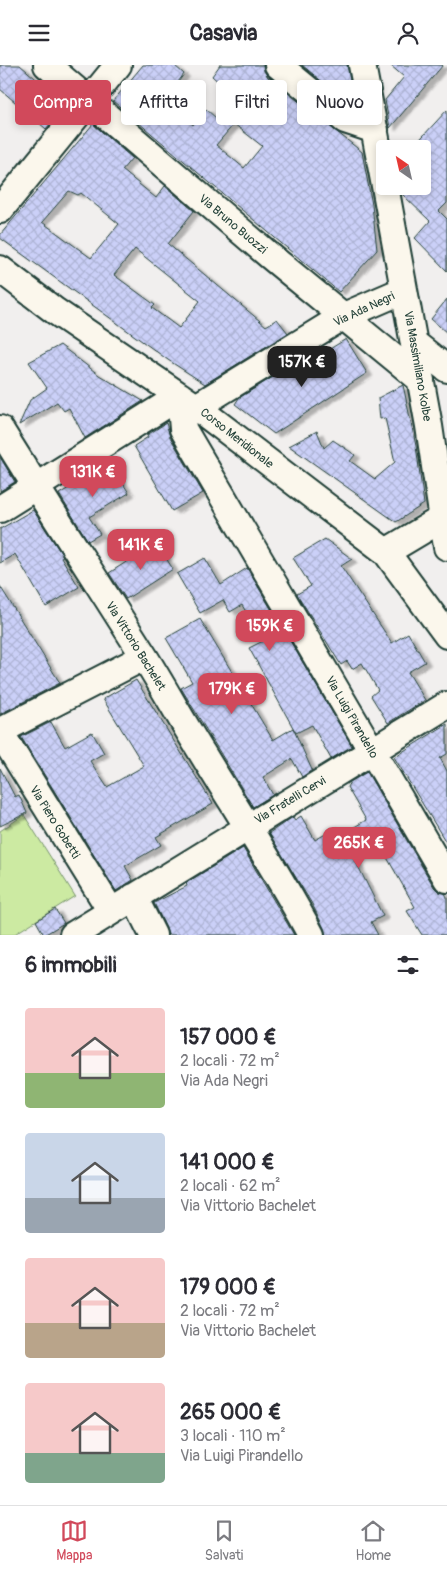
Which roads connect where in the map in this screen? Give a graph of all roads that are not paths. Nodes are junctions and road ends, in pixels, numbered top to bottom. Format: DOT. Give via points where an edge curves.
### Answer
graph roads {
  1 [pos="47,65"];
  2 [pos="118,65"];
  3 [pos="278,65"];
  4 [pos="362,65"];
  5 [pos="65,80"];
  6 [pos="106,80"];
  7 [pos="111,119"];
  8 [pos="69,125"];
  9 [pos="375,130"];
  10 [pos="377,140"];
  11 [pos="387,195"];
  12 [pos="0,210"];
  13 [pos="0,269"];
  14 [pos="404,290"];
  15 [pos="344,316"];
  16 [pos="414,343"];
  17 [pos="447,369"];
  18 [pos="421,380"];
  19 [pos="188,402"];
  20 [pos="447,407"];
  21 [pos="430,427"];
  22 [pos="0,429"];
  23 [pos="35,487"];
  24 [pos="0,509"];
  25 [pos="443,518"];
  26 [pos="447,547"];
  27 [pos="386,552"];
  28 [pos="447,635"];
  29 [pos="144,657"];
  30 [pos="447,705"];
  31 [pos="0,732"];
  32 [pos="372,751"];
  33 [pos="248,826"];
  34 [pos="447,879"];
  35 [pos="134,897"];
  36 [pos="111,911"];
  37 [pos="73,935"];
  38 [pos="153,935"];
  39 [pos="310,935"];
  1 -- 5 [label="street, Via Bruno Buozzi"];
  2 -- 6 [label="street"];
  3 -- 9 [label="street" via="345,120"];
  4 -- 9 [label="street, Via Massimiliano Kolbe"];
  7 -- 15 [label="street, Via Bruno Buozzi"];
  8 -- 12 [label="street"];
  9 -- 10 [label="street, Via Massimiliano Kolbe"];
  11 -- 14 [label="street, Via Massimiliano Kolbe"];
  13 -- 19 [label="street, Corso Meridionale" via="55,311"];
  14 -- 15 [label="street, Via Ada Negri"];
  14 -- 16 [label="street, Via Massimiliano Kolbe"];
  15 -- 18 [label="street, Via Bruno Buozzi"];
  15 -- 19 [label="street, Via Ada Negri"];
  16 -- 17 [label="street"];
  16 -- 18 [label="street, Via Massimiliano Kolbe"];
  18 -- 21 [label="street, Via Massimiliano Kolbe"];
  19 -- 23 [label="street, Via Ada Negri"];
  19 -- 27 [label="street, Corso Meridionale"];
  19 -- 32 [label="street, Via Luigi Pirandello" via="183,429"];
  20 -- 21 [label="street"];
  21 -- 25 [label="street, Via Massimiliano Kolbe"];
  22 -- 23 [label="street, Via Vittorio Bachelet"];
  23 -- 24 [label="street"];
  23 -- 29 [label="street, Via Vittorio Bachelet"];
  25 -- 26 [label="street, Via Massimiliano Kolbe"];
  25 -- 27 [label="street"];
  27 -- 28 [label="street, Corso Meridionale"];
  29 -- 31 [label="street, Via Piero Gobetti"];
  29 -- 33 [label="street, Via Vittorio Bachelet"];
  30 -- 32 [label="street, Via Fratelli Cervi"];
  31 -- 36 [label="street, Via Piero Gobetti"];
  32 -- 33 [label="street, Via Fratelli Cervi"];
  32 -- 34 [label="street, Via Luigi Pirandello"];
  33 -- 35 [label="street, Via Fratelli Cervi"];
  33 -- 39 [label="street, Via Vittorio Bachelet" via="292,898"];
  35 -- 36 [label="street, Via Fratelli Cervi"];
  35 -- 38 [label="street"];
  36 -- 37 [label="street, Via Fratelli Cervi"];
}
